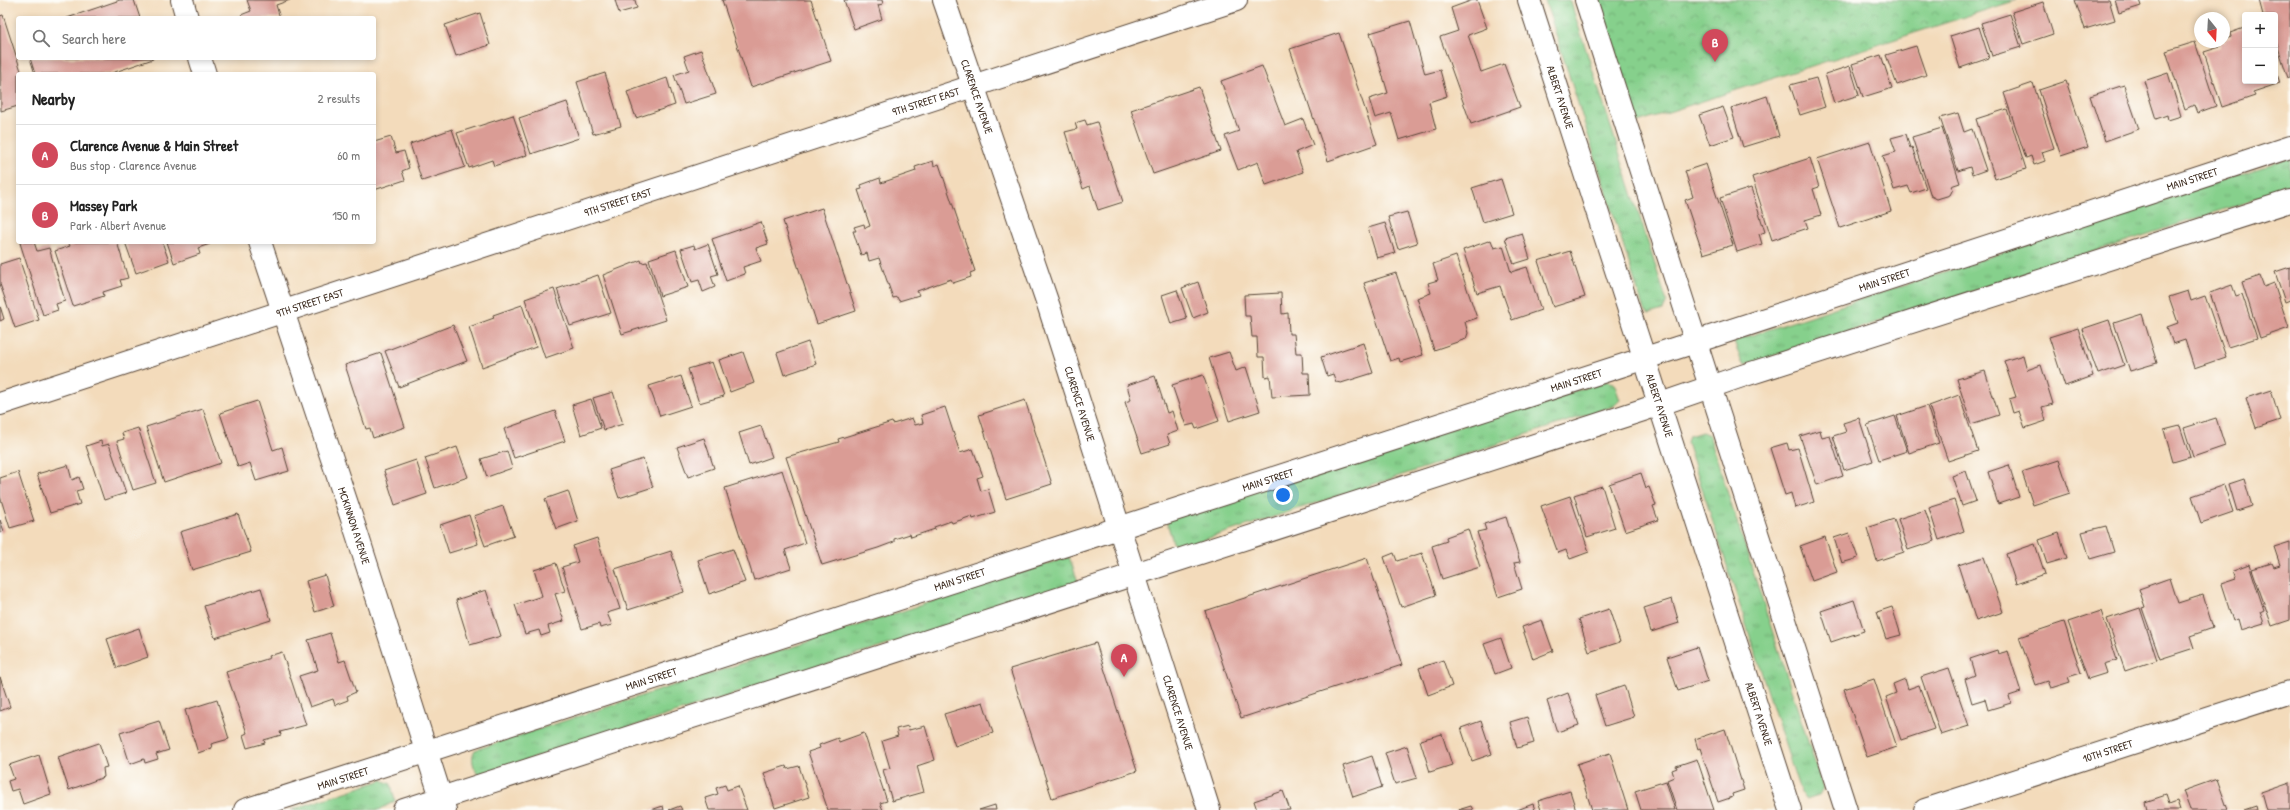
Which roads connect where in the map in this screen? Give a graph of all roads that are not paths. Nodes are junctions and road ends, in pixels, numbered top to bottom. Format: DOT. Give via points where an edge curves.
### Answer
graph roads {
  1 [pos="182,0"];
  2 [pos="944,0"];
  3 [pos="1236,0"];
  4 [pos="1529,0"];
  5 [pos="1586,0"];
  6 [pos="186,16"];
  7 [pos="201,60"];
  8 [pos="204,72"];
  9 [pos="973,85"];
  10 [pos="2290,148"];
  11 [pos="2290,201"];
  12 [pos="261,244"];
  13 [pos="283,310"];
  14 [pos="1695,342"];
  15 [pos="1646,358"];
  16 [pos="1710,386"];
  17 [pos="0,404"];
  18 [pos="1661,404"];
  19 [pos="1118,528"];
  20 [pos="1134,574"];
  21 [pos="2290,692"];
  22 [pos="425,752"];
  23 [pos="443,804"];
  24 [pos="245,810"];
  25 [pos="404,810"];
  26 [pos="1209,810"];
  27 [pos="1790,810"];
  28 [pos="1846,810"];
  29 [pos="1924,810"];
  1 -- 6 [label="street"];
  2 -- 9 [label="street, CLARENCE AVENUE"];
  3 -- 9 [label="street, 9TH STREET EAST"];
  4 -- 15 [label="street, ALBERT AVENUE"];
  5 -- 14 [label="street"];
  7 -- 8 [label="street"];
  9 -- 13 [label="street, 9TH STREET EAST"];
  9 -- 19 [label="street, CLARENCE AVENUE" via="1049,307"];
  10 -- 14 [label="street, MAIN STREET"];
  11 -- 16 [label="street"];
  12 -- 13 [label="street, MCKINNON AVENUE"];
  13 -- 17 [label="street, 9TH STREET EAST"];
  13 -- 22 [label="street, MCKINNON AVENUE"];
  14 -- 15 [label="street, MAIN STREET"];
  14 -- 16 [label="street"];
  15 -- 18 [label="street, ALBERT AVENUE"];
  15 -- 19 [label="street, MAIN STREET"];
  16 -- 18 [label="street"];
  16 -- 28 [label="street"];
  18 -- 20 [label="street"];
  18 -- 27 [label="street, ALBERT AVENUE"];
  19 -- 20 [label="street, CLARENCE AVENUE"];
  19 -- 22 [label="street, MAIN STREET"];
  20 -- 23 [label="street"];
  20 -- 26 [label="street, CLARENCE AVENUE"];
  21 -- 29 [label="street, 10TH STREET"];
  22 -- 23 [label="street, MCKINNON AVENUE"];
  22 -- 24 [label="street, MAIN STREET"];
  23 -- 25 [label="street"];
}
